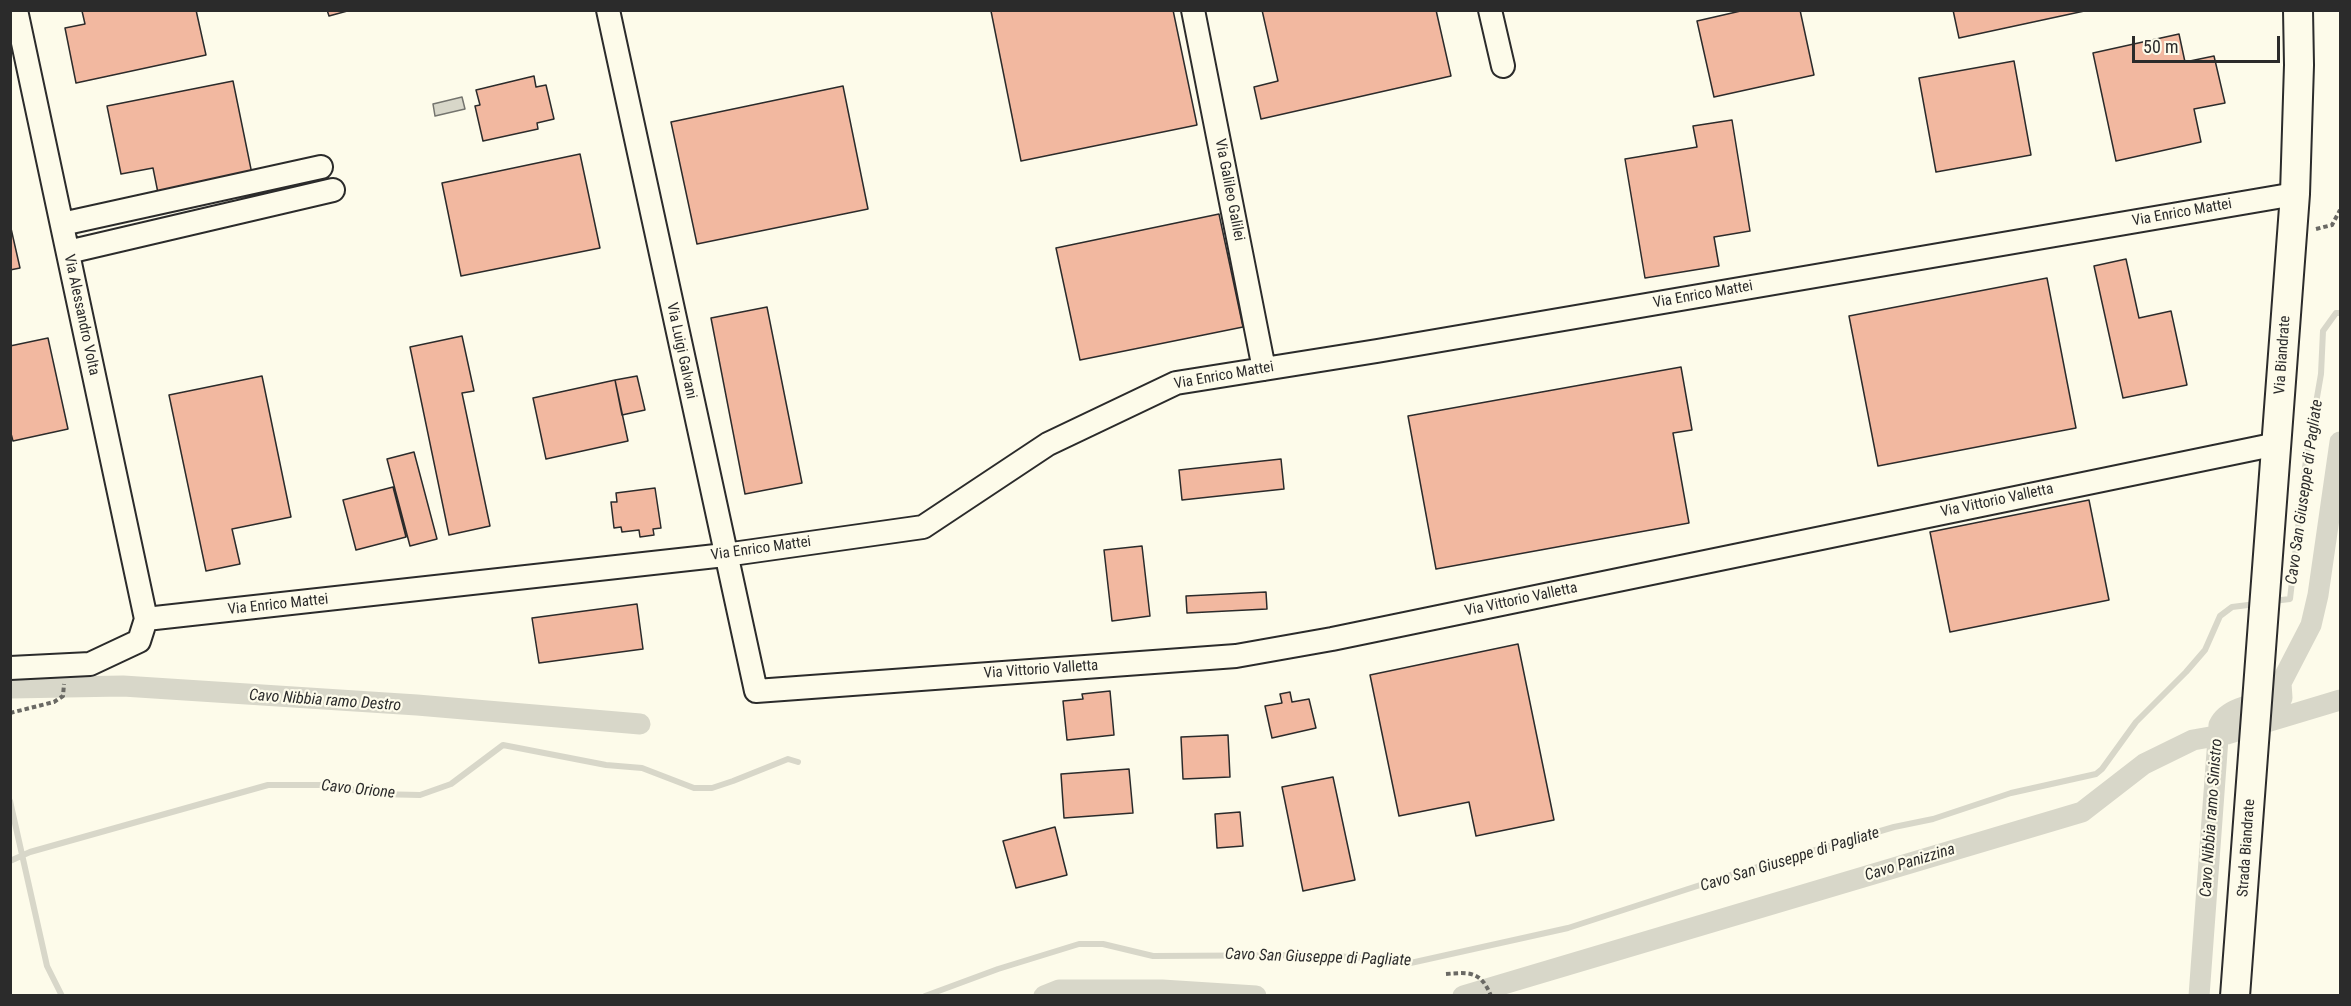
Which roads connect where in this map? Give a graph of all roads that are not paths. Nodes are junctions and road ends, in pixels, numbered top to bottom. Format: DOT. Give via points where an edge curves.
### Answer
graph roads {
  1 [pos="16,10"];
  2 [pos="608,10"];
  3 [pos="1193,10"];
  4 [pos="1490,10"];
  5 [pos="2298,10"];
  6 [pos="1503,66"];
  7 [pos="321,167"];
  8 [pos="229,188"];
  9 [pos="333,190"];
  10 [pos="2295,194"];
  11 [pos="234,213"];
  12 [pos="62,224"];
  13 [pos="68,252"];
  14 [pos="1264,369"];
  15 [pos="2277,444"];
  16 [pos="725,555"];
  17 [pos="146,619"];
  18 [pos="10,668"];
  19 [pos="756,691"];
  20 [pos="2258,700"];
  21 [pos="2235,996"];
  1 -- 12 [label="street, Via Alessandro Volta"];
  2 -- 16 [label="street, Via Luigi Galvani"];
  3 -- 14 [label="street, Via Galileo Galilei"];
  4 -- 6 [label="street"];
  5 -- 10 [label="main road, Via Biandrate"];
  7 -- 8 [label="street"];
  8 -- 11 [label="street"];
  8 -- 12 [label="street"];
  9 -- 11 [label="street"];
  10 -- 14 [label="street, Via Enrico Mattei"];
  10 -- 15 [label="main road, Via Biandrate"];
  11 -- 13 [label="street"];
  12 -- 13 [label="street, Via Alessandro Volta"];
  13 -- 17 [label="street, Via Alessandro Volta"];
  14 -- 16 [label="street, Via Enrico Mattei" via="1176,382 1048,444 923,527"];
  15 -- 19 [label="street, Via Vittorio Valletta" via="1236,656"];
  15 -- 20 [label="main road, Via Biandrate"];
  16 -- 17 [label="street, Via Enrico Mattei"];
  16 -- 19 [label="street, Via Luigi Galvani"];
  17 -- 18 [label="street" via="139,641 90,664"];
  20 -- 21 [label="main road, Strada Biandrate"];
}
